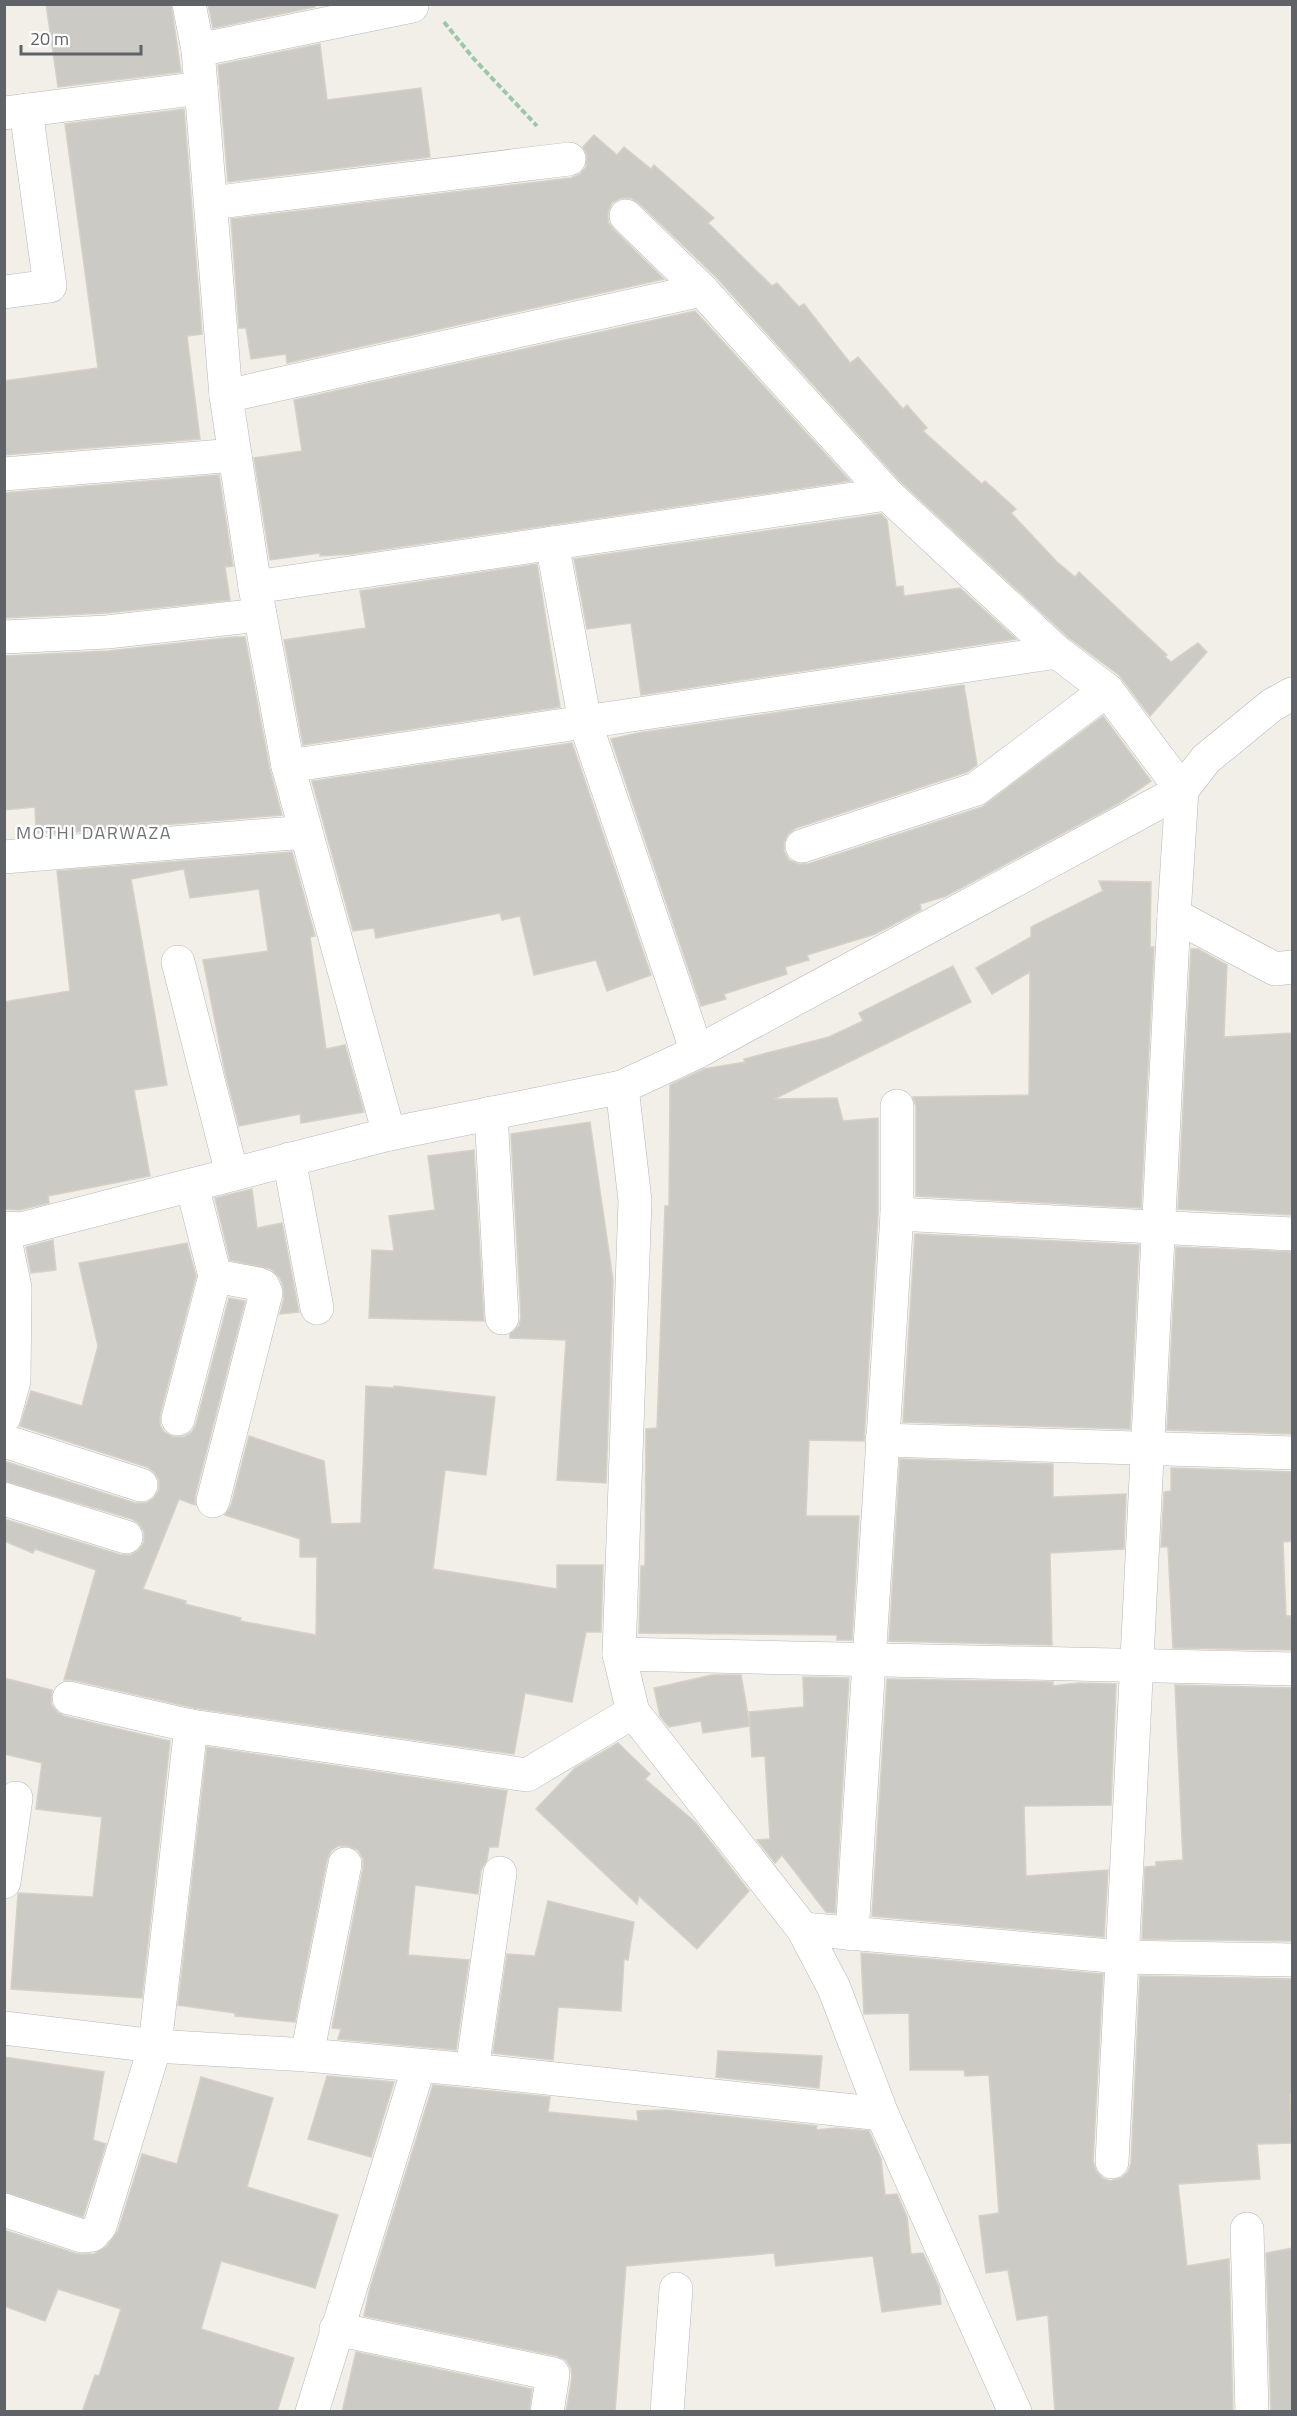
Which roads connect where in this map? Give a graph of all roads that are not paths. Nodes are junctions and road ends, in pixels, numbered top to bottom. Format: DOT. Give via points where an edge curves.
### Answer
graph roads {
  1 [pos="189,4"];
  2 [pos="412,6"];
  3 [pos="198,50"];
  4 [pos="201,88"];
  5 [pos="15,112"];
  6 [pos="569,159"];
  7 [pos="211,203"];
  8 [pos="626,216"];
  9 [pos="702,290"];
  10 [pos="4,292"];
  11 [pos="226,396"];
  12 [pos="235,455"];
  13 [pos="4,474"];
  14 [pos="887,494"];
  15 [pos="552,543"];
  16 [pos="258,601"];
  17 [pos="4,637"];
  18 [pos="1056,652"];
  19 [pos="1107,690"];
  20 [pos="1293,694"];
  21 [pos="585,722"];
  22 [pos="288,766"];
  23 [pos="1182,790"];
  24 [pos="306,832"];
  25 [pos="802,846"];
  26 [pos="4,857"];
  27 [pos="1174,915"];
  28 [pos="178,962"];
  29 [pos="1293,968"];
  30 [pos="697,1052"];
  31 [pos="622,1087"];
  32 [pos="897,1106"];
  33 [pos="491,1113"];
  34 [pos="388,1134"];
  35 [pos="289,1159"];
  36 [pos="232,1174"];
  37 [pos="192,1185"];
  38 [pos="897,1214"];
  39 [pos="1159,1227"];
  40 [pos="4,1228"];
  41 [pos="4,1234"];
  42 [pos="1293,1234"];
  43 [pos="216,1276"];
  44 [pos="317,1308"];
  45 [pos="502,1318"];
  46 [pos="4,1417"];
  47 [pos="178,1419"];
  48 [pos="882,1440"];
  49 [pos="4,1441"];
  50 [pos="1148,1448"];
  51 [pos="1293,1453"];
  52 [pos="141,1485"];
  53 [pos="4,1499"];
  54 [pos="213,1501"];
  55 [pos="126,1537"];
  56 [pos="619,1654"];
  57 [pos="869,1661"];
  58 [pos="1137,1665"];
  59 [pos="1293,1669"];
  60 [pos="69,1698"];
  61 [pos="633,1712"];
  62 [pos="191,1726"];
  63 [pos="16,1798"];
  64 [pos="345,1864"];
  65 [pos="500,1873"];
  66 [pos="4,1882"];
  67 [pos="803,1929"];
  68 [pos="852,1934"];
  69 [pos="1122,1957"];
  70 [pos="1293,1960"];
  71 [pos="4,2028"];
  72 [pos="155,2046"];
  73 [pos="307,2055"];
  74 [pos="419,2066"];
  75 [pos="472,2070"];
  76 [pos="882,2114"];
  77 [pos="1113,2162"];
  78 [pos="4,2210"];
  79 [pos="1247,2229"];
  80 [pos="676,2289"];
  81 [pos="336,2329"];
  82 [pos="312,2412"];
  83 [pos="547,2412"];
  84 [pos="667,2412"];
  85 [pos="1015,2412"];
  86 [pos="1252,2412"];
  1 -- 3 [label="street"];
  2 -- 3 [label="street"];
  3 -- 4 [label="street"];
  4 -- 5 [label="street"];
  4 -- 7 [label="street"];
  5 -- 10 [label="street" via="50,286"];
  6 -- 7 [label="street"];
  7 -- 11 [label="street"];
  8 -- 9 [label="street"];
  9 -- 11 [label="street"];
  9 -- 14 [label="street"];
  11 -- 12 [label="street"];
  12 -- 13 [label="street"];
  12 -- 16 [label="street"];
  14 -- 15 [label="street"];
  14 -- 18 [label="street"];
  15 -- 16 [label="street"];
  15 -- 21 [label="street"];
  16 -- 17 [label="street" via="107,632"];
  16 -- 22 [label="street"];
  18 -- 19 [label="street"];
  18 -- 21 [label="street"];
  19 -- 23 [label="street"];
  19 -- 25 [label="street" via="976,789"];
  20 -- 23 [label="street" via="1272,705 1206,759"];
  21 -- 22 [label="street"];
  21 -- 30 [label="street"];
  22 -- 24 [label="street"];
  23 -- 27 [label="street"];
  23 -- 30 [label="street"];
  24 -- 26 [label="street"];
  24 -- 34 [label="street"];
  27 -- 29 [label="street" via="1275,969"];
  27 -- 39 [label="street"];
  28 -- 36 [label="street"];
  30 -- 31 [label="street"];
  31 -- 33 [label="street"];
  31 -- 56 [label="street" via="635,1201"];
  32 -- 38 [label="street"];
  33 -- 34 [label="street"];
  33 -- 45 [label="street"];
  34 -- 35 [label="street"];
  35 -- 36 [label="street"];
  35 -- 44 [label="street"];
  36 -- 37 [label="street"];
  37 -- 40 [label="street" via="21,1229"];
  37 -- 43 [label="street"];
  38 -- 39 [label="street"];
  38 -- 48 [label="street"];
  39 -- 42 [label="street"];
  39 -- 50 [label="street"];
  41 -- 46 [label="street" via="15,1288 14,1381"];
  43 -- 47 [label="street"];
  43 -- 54 [label="street" via="258,1284 266,1293"];
  48 -- 50 [label="street"];
  48 -- 57 [label="street"];
  49 -- 52 [label="street"];
  50 -- 51 [label="street"];
  50 -- 58 [label="street"];
  53 -- 55 [label="street"];
  56 -- 57 [label="street"];
  56 -- 61 [label="street"];
  57 -- 58 [label="street"];
  57 -- 68 [label="street"];
  58 -- 59 [label="street"];
  58 -- 69 [label="street"];
  60 -- 62 [label="street"];
  61 -- 62 [label="street" via="526,1775"];
  61 -- 67 [label="street"];
  62 -- 72 [label="street"];
  63 -- 66 [label="street"];
  64 -- 73 [label="street"];
  65 -- 75 [label="street"];
  67 -- 68 [label="street"];
  67 -- 76 [label="street" via="834,1988"];
  68 -- 69 [label="street"];
  69 -- 70 [label="street"];
  69 -- 77 [label="street"];
  71 -- 72 [label="street"];
  72 -- 73 [label="street"];
  72 -- 78 [label="street" via="97,2231 82,2236"];
  73 -- 74 [label="street"];
  74 -- 75 [label="street"];
  74 -- 81 [label="street"];
  75 -- 76 [label="street"];
  76 -- 85 [label="street"];
  79 -- 86 [label="street"];
  80 -- 84 [label="street"];
  81 -- 82 [label="street"];
  81 -- 83 [label="street" via="553,2374"];
}
